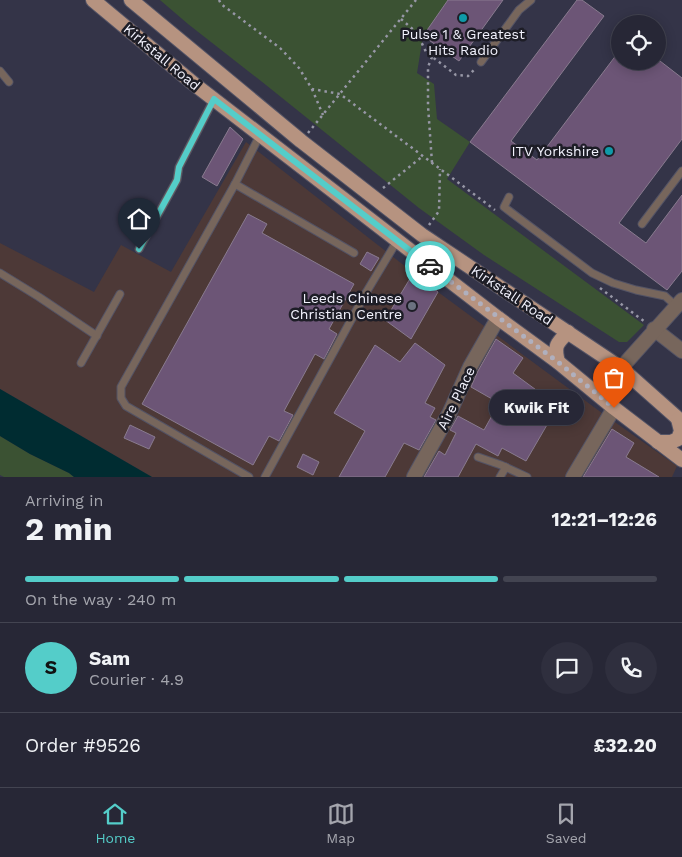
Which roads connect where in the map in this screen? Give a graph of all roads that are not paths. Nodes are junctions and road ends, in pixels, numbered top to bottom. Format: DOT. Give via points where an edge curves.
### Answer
graph roads {
  1 [pos="93,0"];
  2 [pos="131,0"];
  3 [pos="531,0"];
  4 [pos="481,62"];
  5 [pos="0,71"];
  6 [pos="9,82"];
  7 [pos="214,99"];
  8 [pos="260,135"];
  9 [pos="682,171"];
  10 [pos="235,184"];
  11 [pos="509,197"];
  12 [pos="642,224"];
  13 [pos="397,240"];
  14 [pos="139,249"];
  15 [pos="354,253"];
  16 [pos="0,272"];
  17 [pos="120,294"];
  18 [pos="679,303"];
  19 [pos="498,318"];
  20 [pos="654,329"];
  21 [pos="568,332"];
  22 [pos="97,336"];
  23 [pos="681,348"];
  24 [pos="558,362"];
  25 [pos="81,363"];
  26 [pos="621,368"];
  27 [pos="614,408"];
  28 [pos="680,420"];
  29 [pos="658,442"];
  30 [pos="478,457"];
  31 [pos="682,460"];
  32 [pos="506,467"];
  33 [pos="249,477"];
  34 [pos="265,477"];
  35 [pos="414,477"];
  36 [pos="500,477"];
  37 [pos="527,477"];
  38 [pos="573,477"];
  1 -- 7 [label="main road, Kirkstall Road"];
  2 -- 21 [label="main road, Kirkstall Road" via="301,141 422,235"];
  3 -- 4 [label="lane" via="519,10"];
  5 -- 6 [label="lane"];
  7 -- 8 [label="main road, Kirkstall Road"];
  7 -- 14 [label="lane" via="179,167 177,180"];
  8 -- 10 [label="lane"];
  8 -- 13 [label="main road, Kirkstall Road"];
  9 -- 12 [label="lane"];
  10 -- 15 [label="lane"];
  10 -- 33 [label="lane" via="121,387 121,398 126,406"];
  11 -- 18 [label="lane" via="504,207 592,273 613,283 665,296"];
  13 -- 19 [label="main road, Kirkstall Road"];
  13 -- 34 [label="lane"];
  16 -- 22 [label="lane"];
  17 -- 22 [label="lane"];
  18 -- 20 [label="street"];
  19 -- 24 [label="main road, Kirkstall Road"];
  19 -- 35 [label="street, Aire Place"];
  20 -- 23 [label="street"];
  20 -- 26 [label="street"];
  21 -- 24 [label="main road" via="555,350"];
  21 -- 26 [label="main road, Kirkstall Road"];
  22 -- 25 [label="lane"];
  24 -- 27 [label="main road, Kirkstall Road"];
  26 -- 28 [label="main road, Kirkstall Road"];
  27 -- 29 [label="main road, Kirkstall Road"];
  27 -- 38 [label="street"];
  28 -- 29 [label="main road" via="678,439"];
  29 -- 31 [label="main road, Kirkstall Road"];
  30 -- 32 [label="lane"];
  32 -- 36 [label="lane"];
  32 -- 37 [label="lane"];
}
